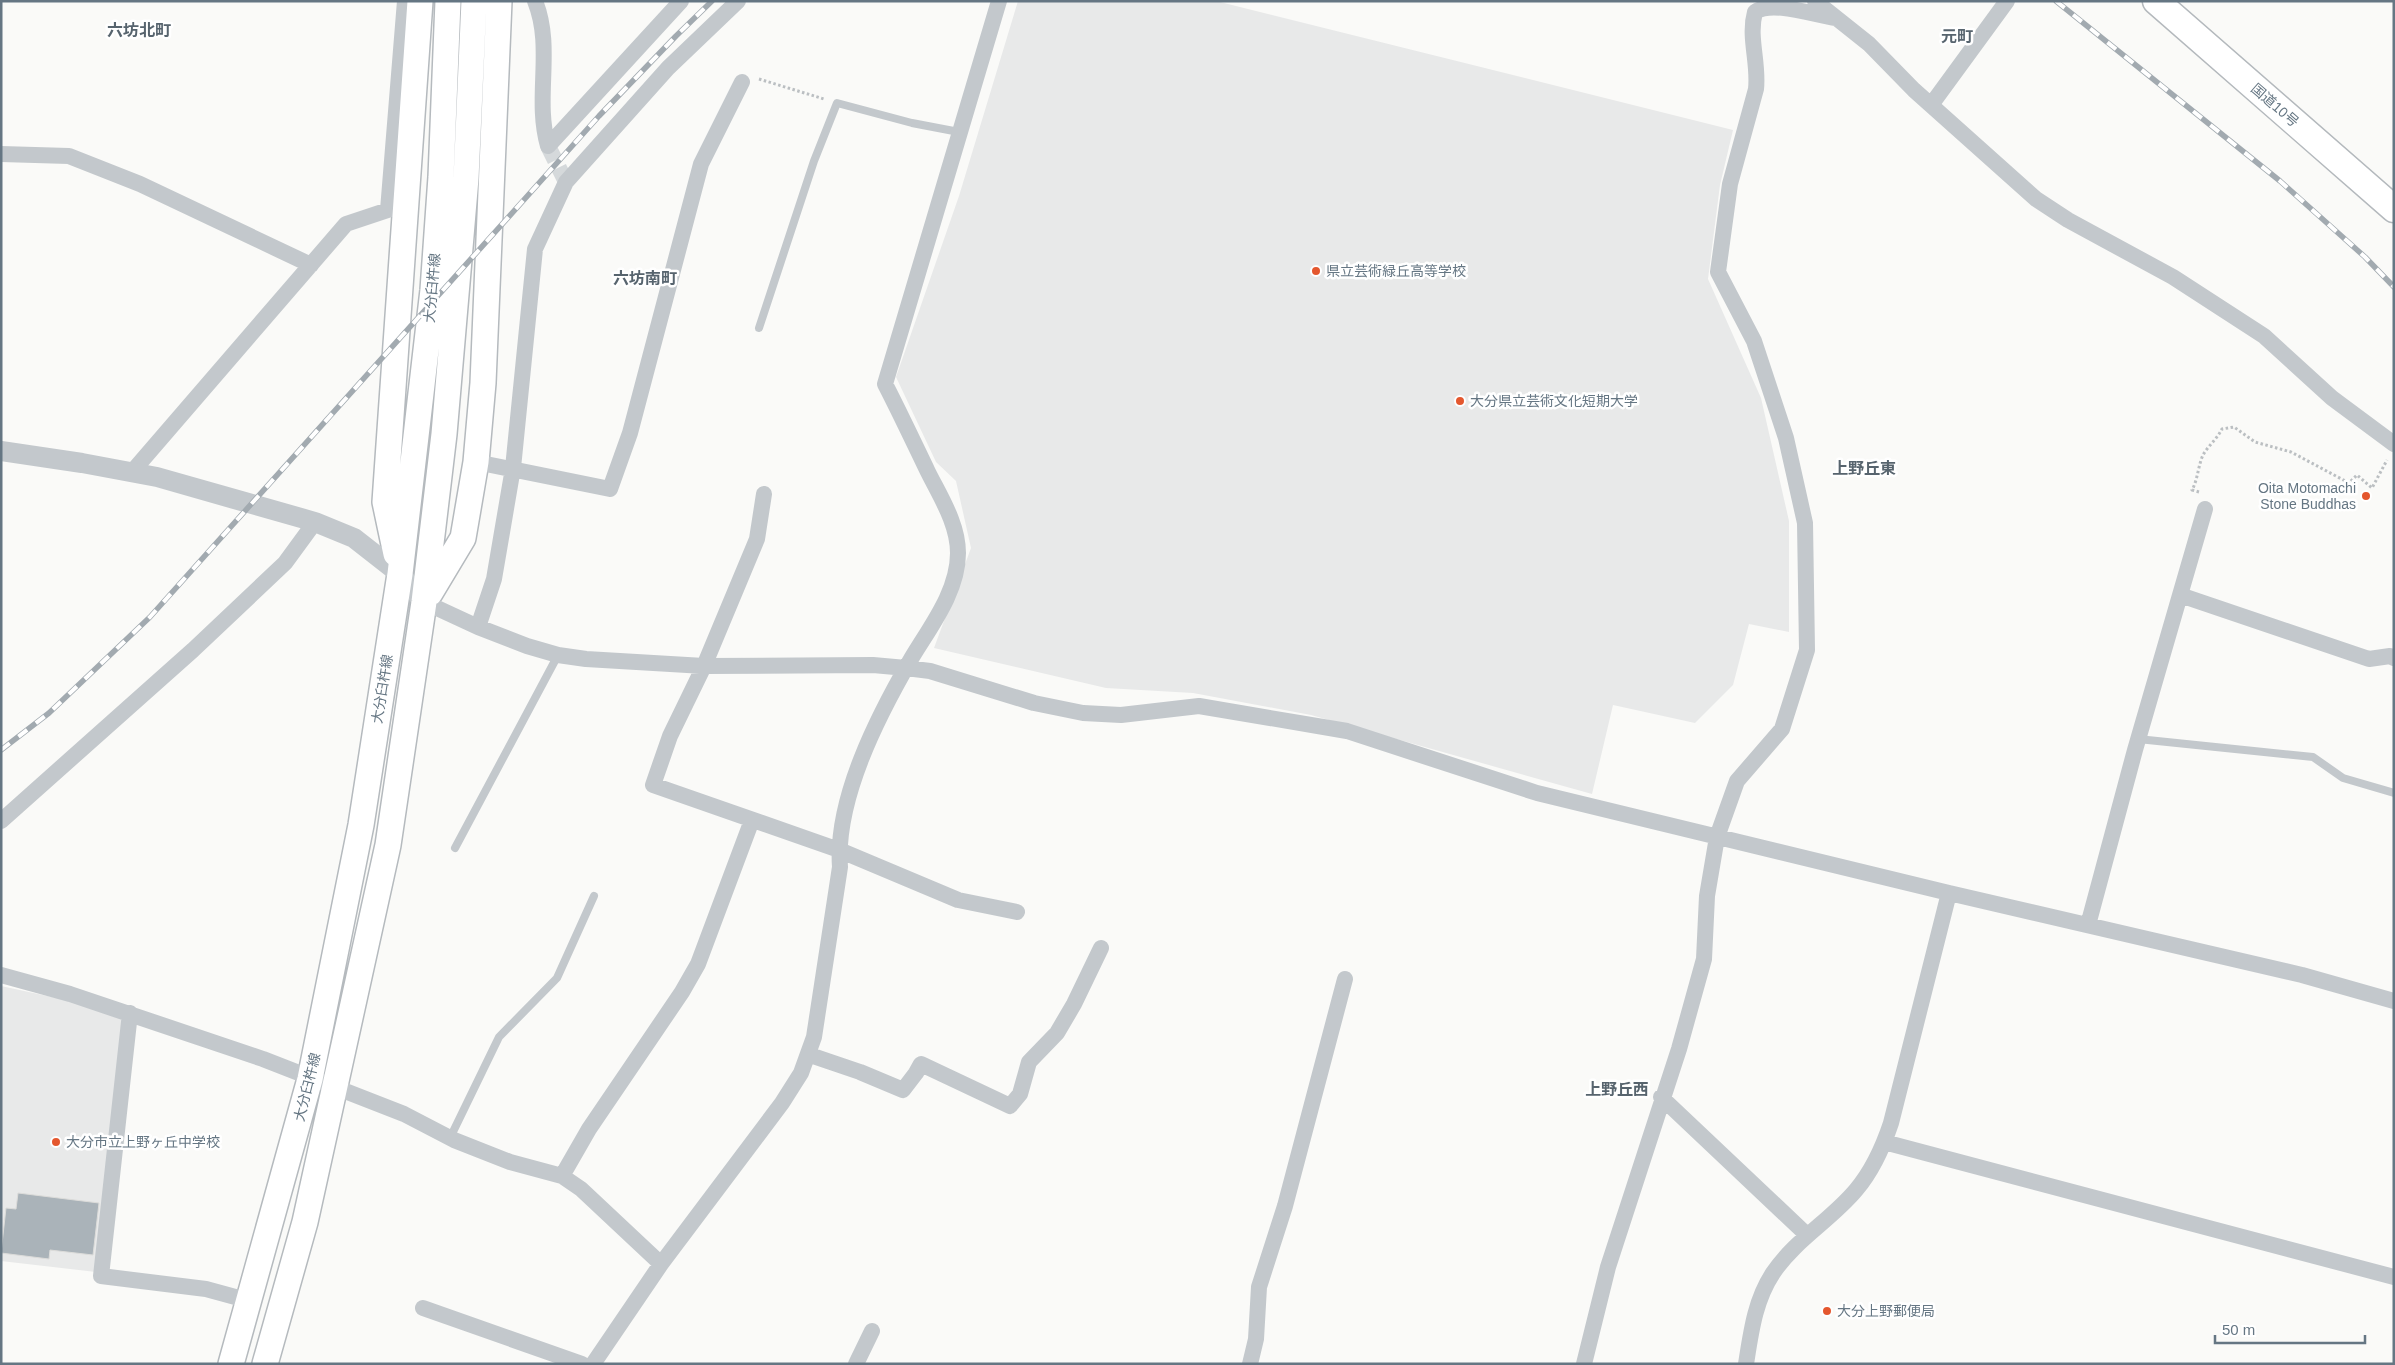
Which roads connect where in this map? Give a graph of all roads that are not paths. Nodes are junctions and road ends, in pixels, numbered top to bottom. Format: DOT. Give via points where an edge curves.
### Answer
graph roads {
  1 [pos="405,1"];
  2 [pos="420,1"];
  3 [pos="448,1"];
  4 [pos="474,1"];
  5 [pos="499,1"];
  6 [pos="681,1"];
  7 [pos="738,1"];
  8 [pos="999,1"];
  9 [pos="1815,1"];
  10 [pos="2007,1"];
  11 [pos="2156,1"];
  12 [pos="539,4"];
  13 [pos="1836,18"];
  14 [pos="742,82"];
  15 [pos="406,95"];
  16 [pos="1931,106"];
  17 [pos="959,132"];
  18 [pos="1,154"];
  19 [pos="2394,208"];
  20 [pos="311,264"];
  21 [pos="759,328"];
  22 [pos="2391,450"];
  23 [pos="4,456"];
  24 [pos="476,462"];
  25 [pos="513,468"];
  26 [pos="132,472"];
  27 [pos="764,494"];
  28 [pos="2205,509"];
  29 [pos="315,522"];
  30 [pos="400,574"];
  31 [pos="2180,595"];
  32 [pos="424,602"];
  33 [pos="478,627"];
  34 [pos="558,655"];
  35 [pos="2394,658"];
  36 [pos="704,666"];
  37 [pos="906,668"];
  38 [pos="2138,739"];
  39 [pos="2394,793"];
  40 [pos="752,820"];
  41 [pos="1,821"];
  42 [pos="1717,837"];
  43 [pos="455,848"];
  44 [pos="839,850"];
  45 [pos="1949,893"];
  46 [pos="594,896"];
  47 [pos="1017,912"];
  48 [pos="2088,925"];
  49 [pos="1102,948"];
  50 [pos="1,975"];
  51 [pos="1345,980"];
  52 [pos="2394,1001"];
  53 [pos="130,1013"];
  54 [pos="810,1054"];
  55 [pos="310,1079"];
  56 [pos="335,1087"];
  57 [pos="1662,1097"];
  58 [pos="450,1138"];
  59 [pos="1884,1142"];
  60 [pos="562,1176"];
  61 [pos="1807,1235"];
  62 [pos="661,1264"];
  63 [pos="2394,1277"];
  64 [pos="250,1301"];
  65 [pos="423,1308"];
  66 [pos="872,1331"];
  67 [pos="231,1364"];
  68 [pos="265,1364"];
  69 [pos="582,1364"];
  70 [pos="593,1364"];
  71 [pos="856,1364"];
  72 [pos="1250,1364"];
  73 [pos="1584,1364"];
  74 [pos="1746,1364"];
  1 -- 15 [label="street"];
  2 -- 15 [label="main road"];
  3 -- 30 [label="main road, 大分臼杵線" via="433,290"];
  4 -- 32 [label="main road, 大分臼杵線" via="458,294"];
  5 -- 24 [label="main road" via="483,383"];
  6 -- 12 [label="street" via="548,146 542,115 544,34"];
  7 -- 25 [label="street" via="668,68 566,182 535,249"];
  8 -- 17 [label="street"];
  9 -- 13 [label="street"];
  10 -- 16 [label="street"];
  11 -- 19 [label="highway, 国道10号"];
  13 -- 16 [label="street" via="1884,59"];
  13 -- 42 [label="street" via="1773,3 1758,8 1753,23 1758,76 1730,184 1718,272 1754,341 1786,438 1805,523 1807,650 1782,729 1737,781"];
  14 -- 25 [label="street" via="701,164 630,433 610,489"];
  15 -- 20 [label="street" via="388,210 346,224"];
  15 -- 30 [label="main road" via="385,502"];
  16 -- 22 [label="street" via="2042,203 2174,277 2257,331"];
  17 -- 21 [label="lane" via="837,103 814,161"];
  17 -- 37 [label="street" via="885,384 954,526 958,554 950,592"];
  18 -- 20 [label="street" via="69,156 140,184"];
  20 -- 26 [label="street"];
  23 -- 26 [label="street"];
  24 -- 25 [label="street"];
  24 -- 32 [label="main road" via="463,538"];
  25 -- 33 [label="street" via="494,580"];
  26 -- 29 [label="street"];
  27 -- 36 [label="street" via="757,540"];
  28 -- 31 [label="street"];
  29 -- 30 [label="street" via="354,538"];
  29 -- 41 [label="street" via="285,563 193,650"];
  30 -- 32 [label="street"];
  30 -- 55 [label="main road, 大分臼杵線" via="360,826"];
  31 -- 35 [label="street" via="2369,659"];
  31 -- 38 [label="street"];
  32 -- 33 [label="street"];
  32 -- 56 [label="main road, 大分臼杵線" via="388,845"];
  33 -- 34 [label="street"];
  34 -- 36 [label="street"];
  34 -- 43 [label="lane"];
  36 -- 37 [label="street" via="873,665"];
  36 -- 40 [label="street" via="670,736 652,785"];
  37 -- 42 [label="street" via="930,671 1034,703 1083,713 1121,715 1200,706 1347,731 1537,793"];
  37 -- 44 [label="street" via="861,758 843,820"];
  38 -- 39 [label="lane" via="2313,757 2343,778"];
  38 -- 48 [label="street"];
  40 -- 44 [label="street"];
  40 -- 60 [label="street" via="698,964 589,1129"];
  42 -- 45 [label="street"];
  42 -- 57 [label="street" via="1707,896 1704,959"];
  44 -- 47 [label="street" via="958,900"];
  44 -- 54 [label="street" via="840,867"];
  45 -- 48 [label="street"];
  45 -- 59 [label="street"];
  46 -- 58 [label="lane" via="557,978 500,1037"];
  48 -- 52 [label="street" via="2302,975"];
  49 -- 54 [label="street" via="1058,1033 1029,1062 1020,1094 1010,1106 921,1064 903,1090"];
  50 -- 53 [label="street"];
  51 -- 72 [label="street" via="1259,1287 1256,1339"];
  53 -- 55 [label="street" via="263,1059"];
  53 -- 64 [label="street" via="101,1276 206,1289"];
  54 -- 62 [label="street" via="782,1103"];
  55 -- 56 [label="street"];
  55 -- 64 [label="main road, 大分臼杵線"];
  56 -- 58 [label="street" via="404,1114"];
  56 -- 68 [label="main road, 大分臼杵線" via="305,1222"];
  57 -- 61 [label="street"];
  57 -- 73 [label="street" via="1608,1267"];
  58 -- 60 [label="street" via="510,1162"];
  59 -- 61 [label="street" via="1868,1176"];
  59 -- 63 [label="street"];
  60 -- 62 [label="street" via="581,1189"];
  61 -- 74 [label="street" via="1782,1261 1764,1289 1756,1309"];
  62 -- 70 [label="street"];
  64 -- 67 [label="main road, 大分臼杵線"];
  65 -- 69 [label="street"];
  66 -- 71 [label="street"];
}
